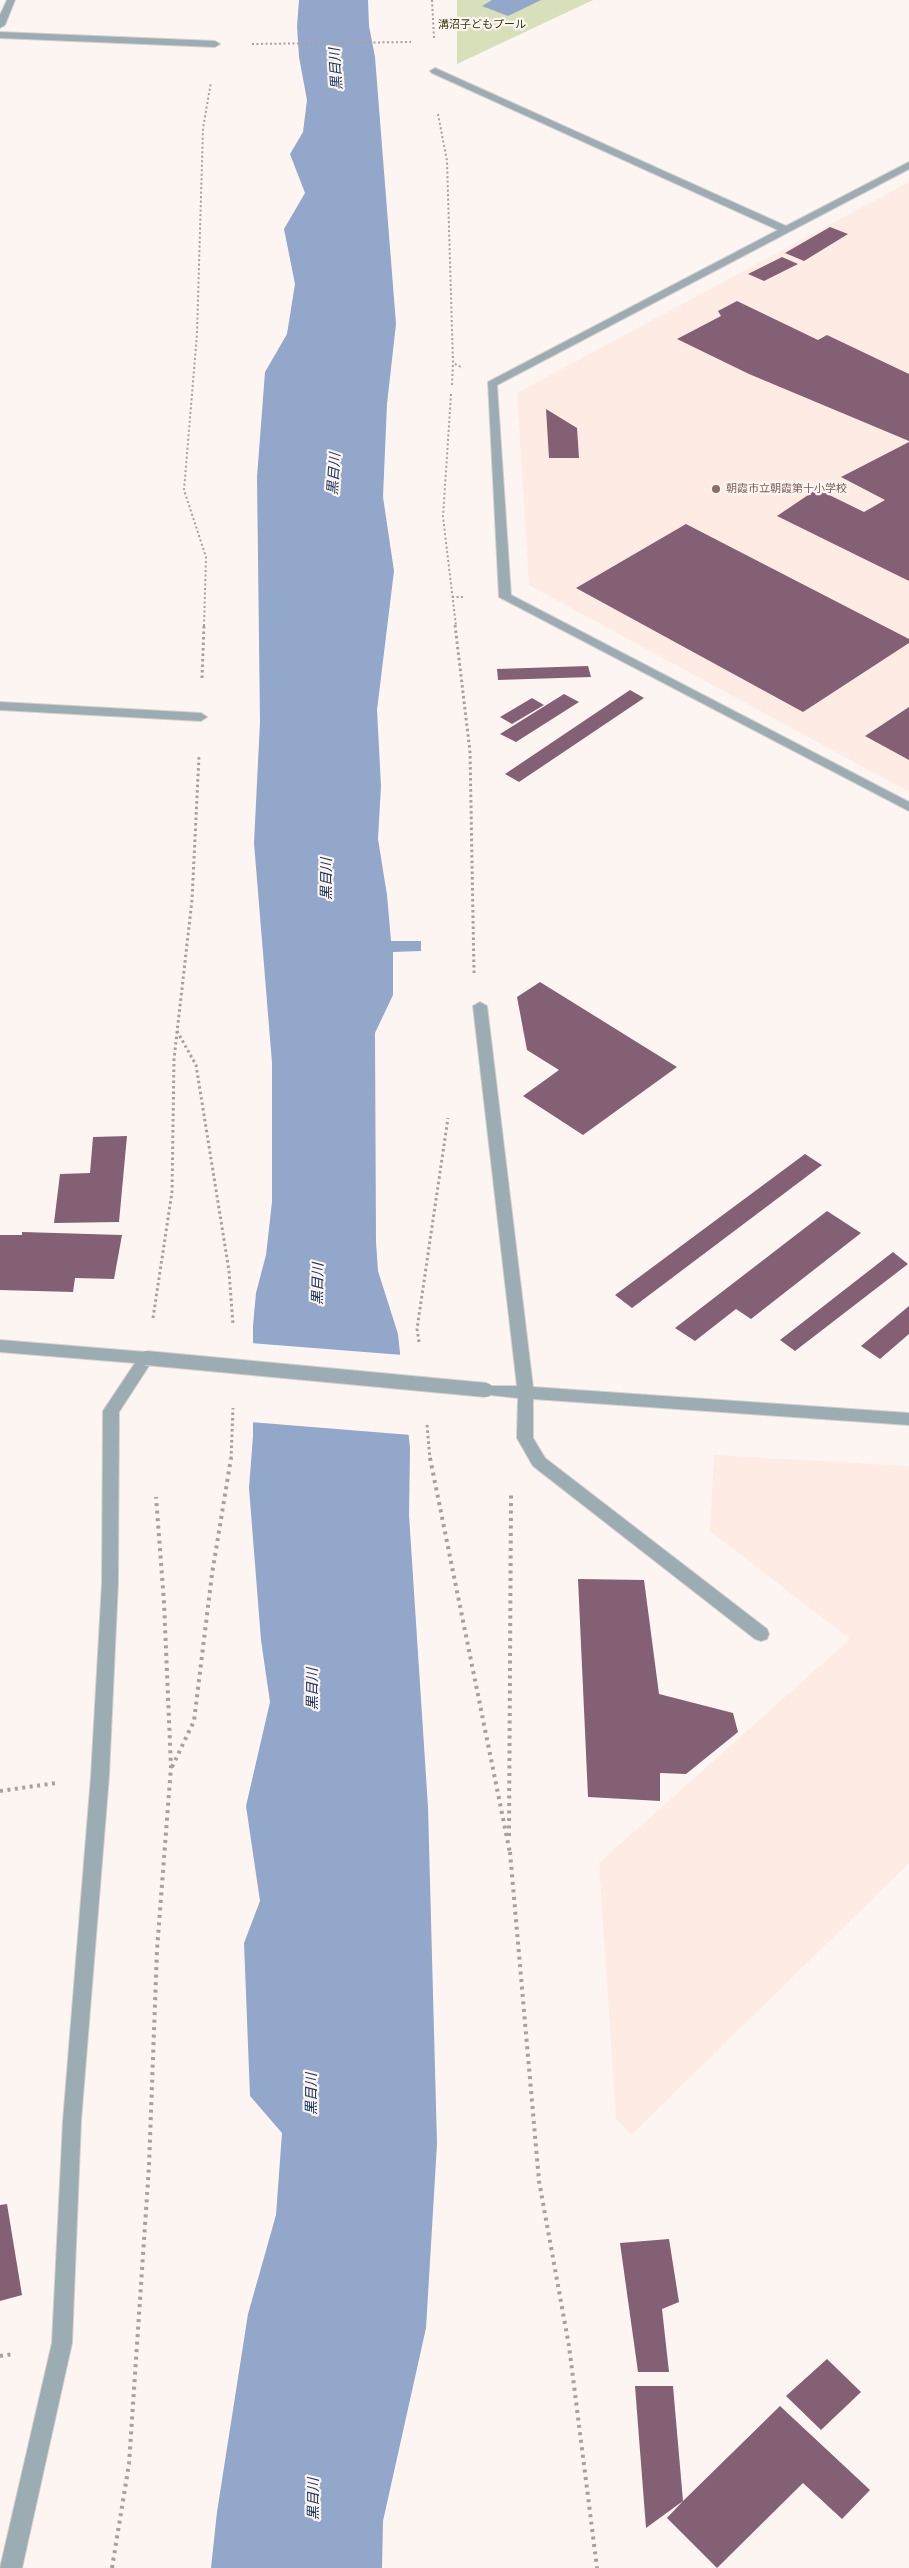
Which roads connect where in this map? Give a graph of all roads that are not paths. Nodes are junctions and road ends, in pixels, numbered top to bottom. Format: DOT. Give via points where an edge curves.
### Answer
graph roads {
  1 [pos="11,0"];
  2 [pos="0,25"];
  3 [pos="0,36"];
  4 [pos="215,44"];
  5 [pos="435,71"];
  6 [pos="909,165"];
  7 [pos="786,230"];
  8 [pos="0,706"];
  9 [pos="201,717"];
  10 [pos="909,807"];
  11 [pos="480,1006"];
  12 [pos="0,1346"];
  13 [pos="146,1358"];
  14 [pos="526,1394"];
  15 [pos="909,1419"];
  16 [pos="762,1634"];
  17 [pos="11,2568"];
  1 -- 2 [label="street"];
  3 -- 4 [label="street"];
  5 -- 7 [label="street"];
  6 -- 7 [label="street"];
  7 -- 10 [label="street" via="492,384 505,598"];
  8 -- 9 [label="street"];
  11 -- 14 [label="street"];
  12 -- 13 [label="street"];
  13 -- 14 [label="street, bridge"];
  13 -- 17 [label="street" via="111,1411 110,1583 100,1776 72,2121 62,2343"];
  14 -- 15 [label="street"];
  14 -- 16 [label="street" via="522,1434 527,1448 539,1462"];
}
